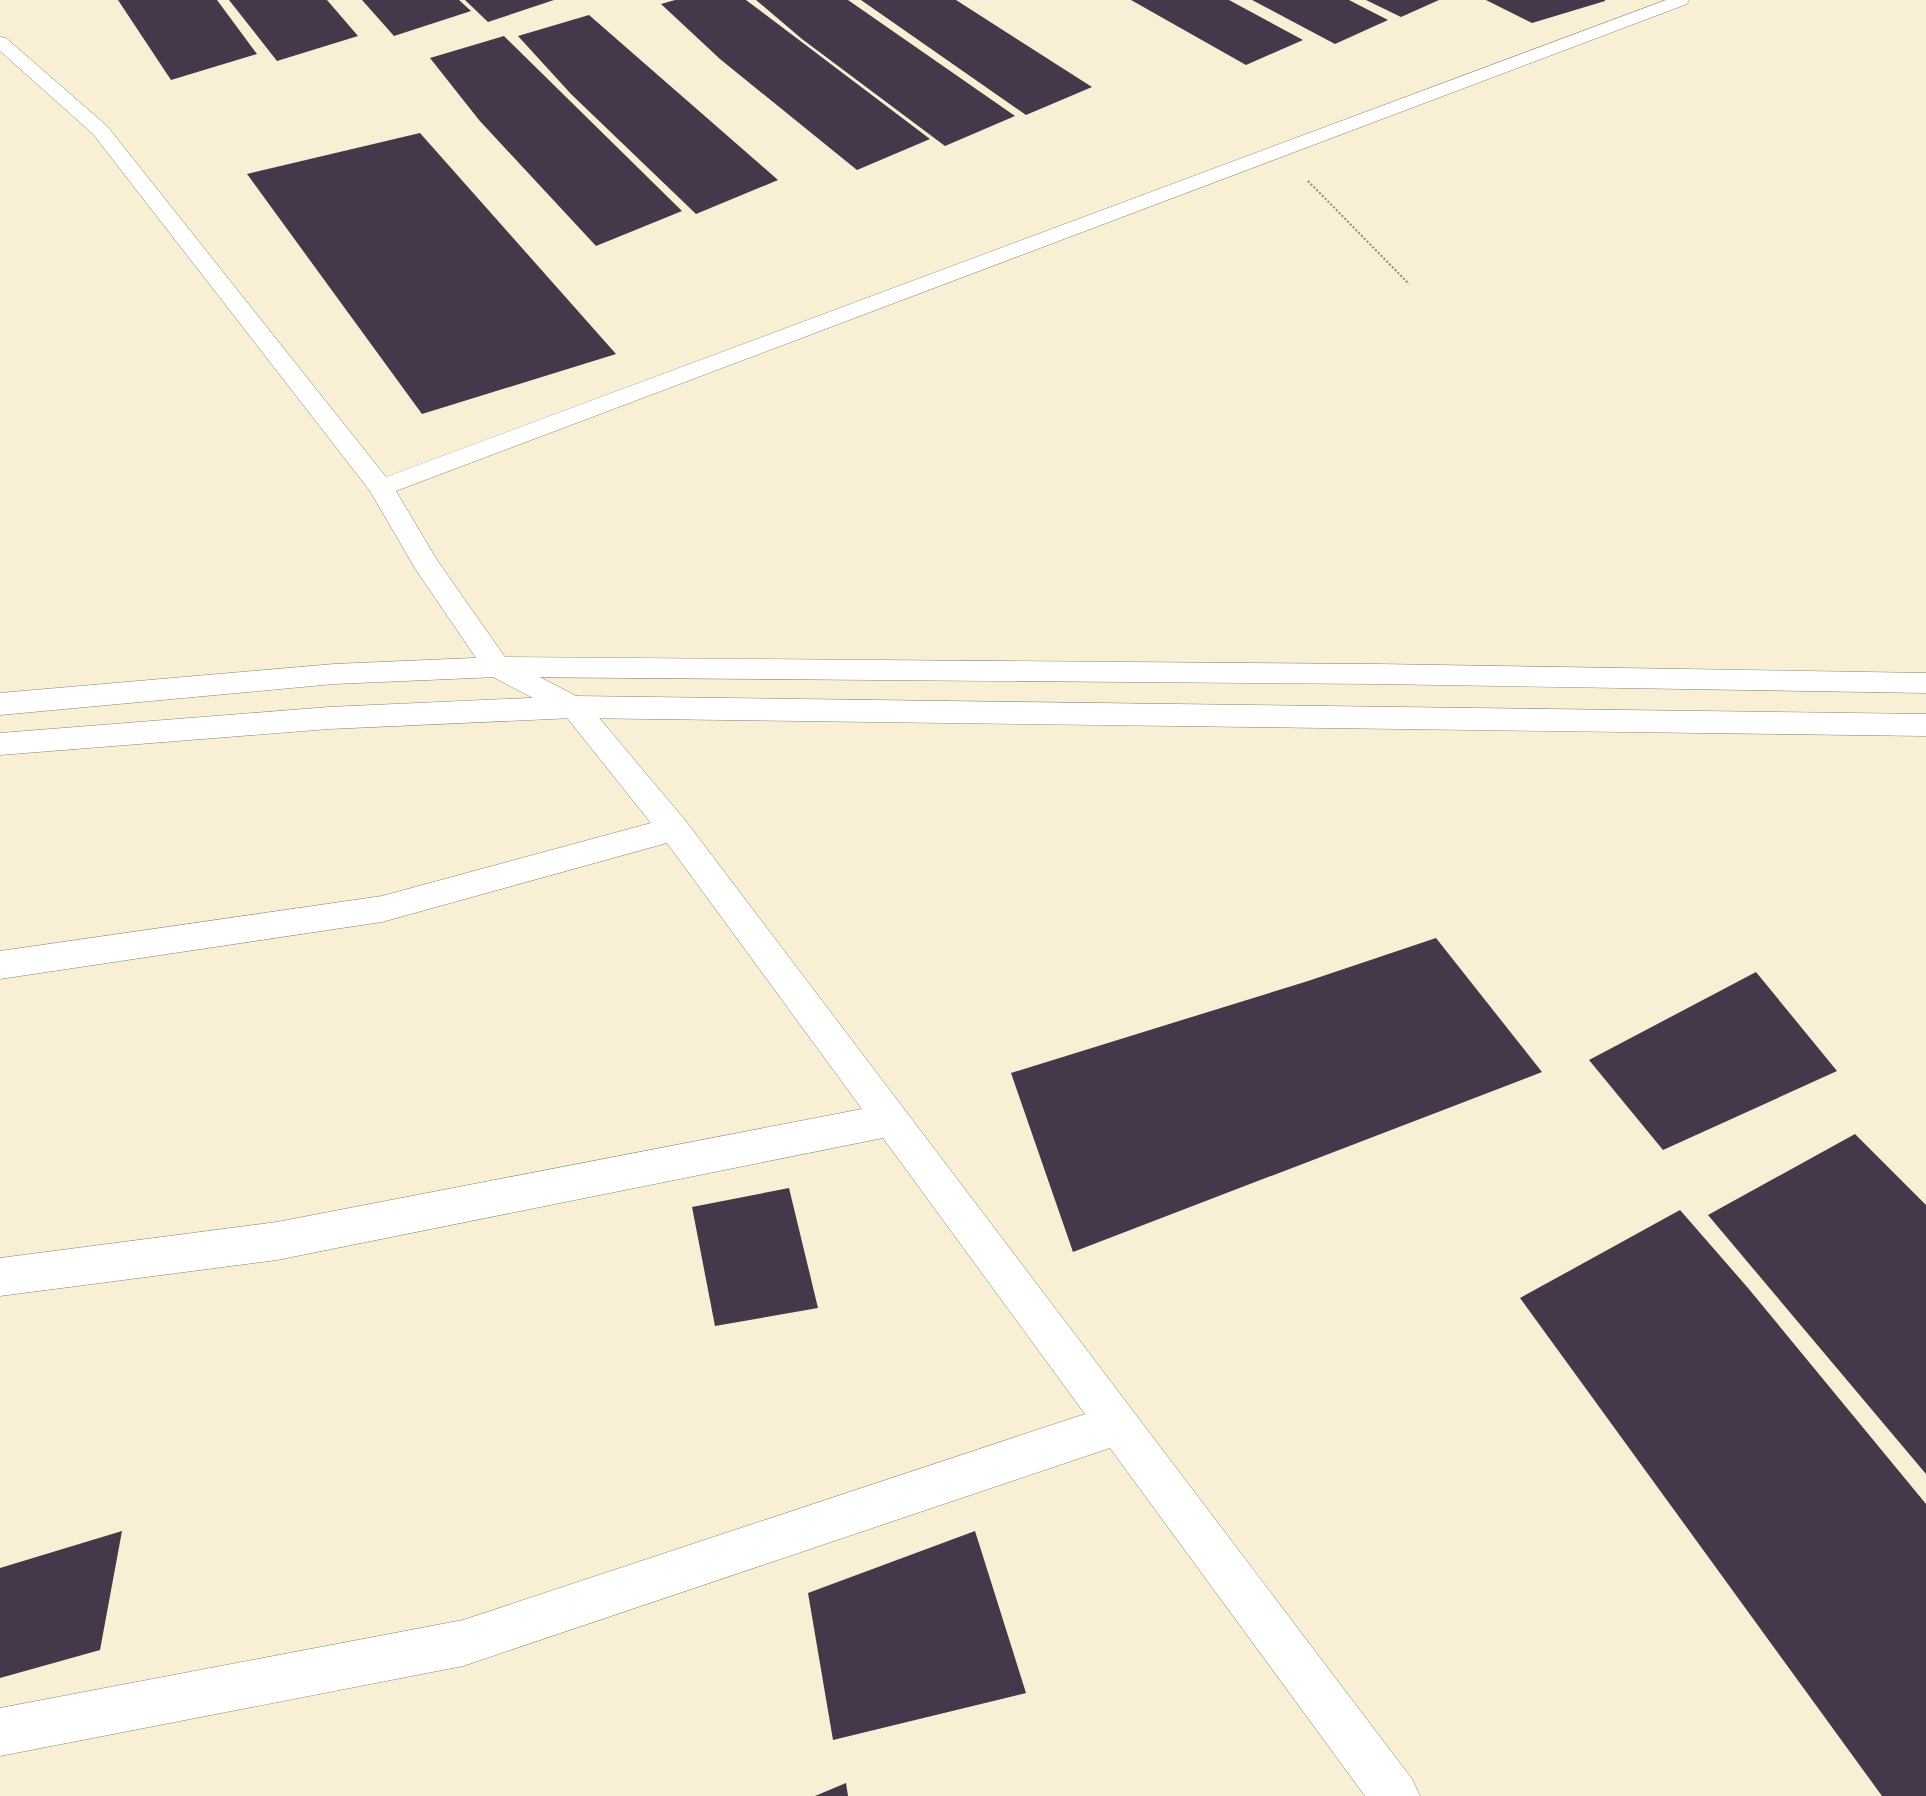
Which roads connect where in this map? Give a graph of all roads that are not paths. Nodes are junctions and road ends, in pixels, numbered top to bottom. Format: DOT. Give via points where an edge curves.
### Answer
graph roads {
  1 [pos="1681,0"];
  2 [pos="0,42"];
  3 [pos="381,488"];
  4 [pos="497,667"];
  5 [pos="1926,683"];
  6 [pos="0,704"];
  7 [pos="574,707"];
  8 [pos="1926,725"];
  9 [pos="0,744"];
  10 [pos="674,829"];
  11 [pos="0,965"];
  12 [pos="891,1120"];
  13 [pos="0,1277"];
  14 [pos="1118,1424"];
  15 [pos="0,1732"];
  16 [pos="1395,1796"];
  1 -- 3 [label="street"];
  2 -- 3 [label="street" via="100,130"];
  3 -- 4 [label="street" via="426,564"];
  4 -- 5 [label="street"];
  4 -- 6 [label="street" via="334,674"];
  4 -- 7 [label="street"];
  7 -- 8 [label="street"];
  7 -- 9 [label="street" via="352,717"];
  7 -- 10 [label="street"];
  10 -- 11 [label="street" via="382,909"];
  10 -- 12 [label="street"];
  12 -- 13 [label="street" via="277,1241"];
  12 -- 14 [label="street"];
  14 -- 15 [label="street" via="463,1643"];
  14 -- 16 [label="street"];
}
